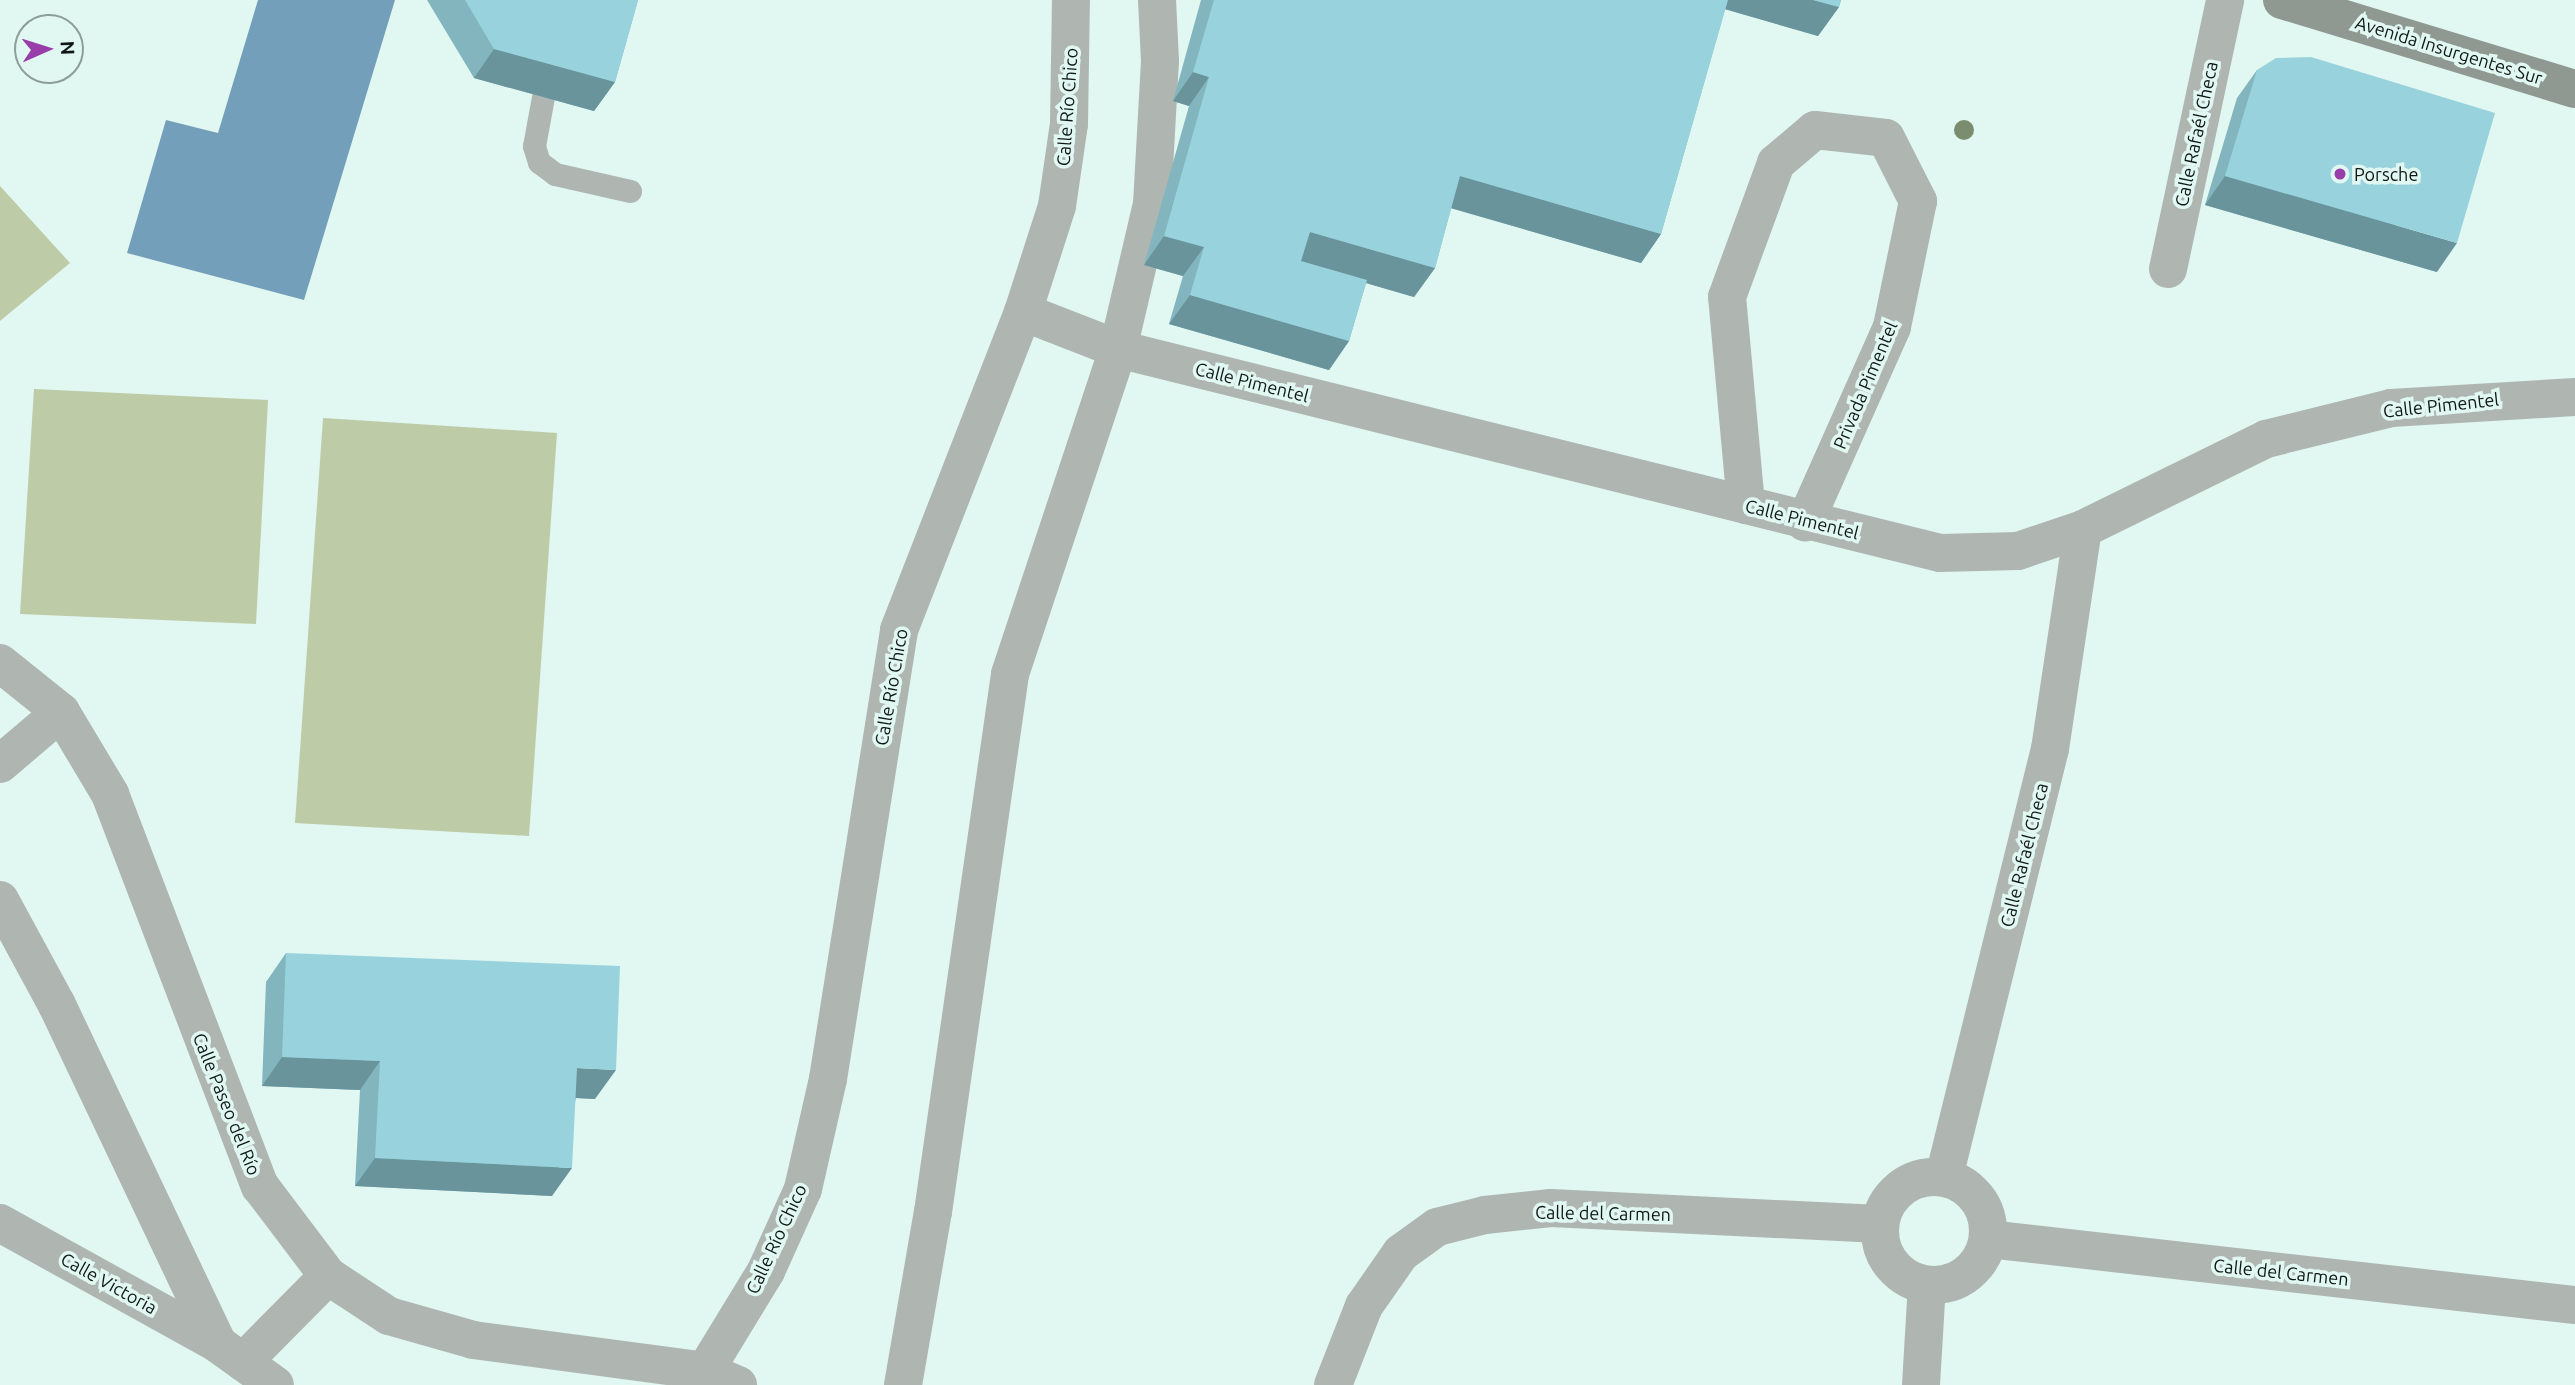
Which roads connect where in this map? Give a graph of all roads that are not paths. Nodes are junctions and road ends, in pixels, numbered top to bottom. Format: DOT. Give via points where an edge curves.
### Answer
graph roads {
  1 [pos="1072,0"];
  2 [pos="1157,0"];
  3 [pos="2225,0"];
  4 [pos="2282,0"];
  5 [pos="2575,89"];
  6 [pos="543,97"];
  7 [pos="630,191"];
  8 [pos="2168,269"];
  9 [pos="1030,315"];
  10 [pos="1108,345"];
  11 [pos="2575,397"];
  12 [pos="1746,505"];
  13 [pos="1805,522"];
  14 [pos="2082,529"];
  15 [pos="0,663"];
  16 [pos="61,712"];
  17 [pos="0,764"];
  18 [pos="0,900"];
  19 [pos="1944,1177"];
  20 [pos="0,1223"];
  21 [pos="1880,1224"];
  22 [pos="1988,1239"];
  23 [pos="328,1276"];
  24 [pos="1927,1285"];
  25 [pos="2575,1305"];
  26 [pos="231,1353"];
  27 [pos="722,1378"];
  28 [pos="275,1385"];
  29 [pos="904,1385"];
  30 [pos="1333,1385"];
  31 [pos="1921,1385"];
  1 -- 9 [label="street, Calle Río Chico" via="1069,124 1057,206"];
  2 -- 10 [label="street" via="1160,61 1152,204"];
  3 -- 8 [label="street, Calle Rafaél Checa"];
  4 -- 5 [label="main road, Avenida Insurgentes Sur"];
  6 -- 7 [label="lane" via="534,146 539,162 555,174"];
  9 -- 10 [label="street, Calle Pimentel"];
  9 -- 27 [label="street, Calle Río Chico" via="899,630 828,1079 803,1189"];
  10 -- 12 [label="street, Calle Pimentel"];
  10 -- 29 [label="street" via="1010,674"];
  11 -- 14 [label="street, Calle Pimentel" via="2391,408 2266,439"];
  12 -- 13 [label="street, Calle Pimentel"];
  12 -- 13 [label="street, Privada Pimentel" via="1727,297 1776,163 1815,130 1886,138 1917,201 1892,327"];
  13 -- 14 [label="street, Calle Pimentel" via="1940,553 2018,551"];
  14 -- 19 [label="street, Calle Rafaél Checa" via="2050,749"];
  15 -- 16 [label="street, Calle Paseo del Río"];
  16 -- 17 [label="street"];
  16 -- 23 [label="street, Calle Paseo del Río" via="110,794 260,1186"];
  18 -- 26 [label="street"];
  19 -- 21 [label="street" via="1922,1178 1902,1187 1887,1203"];
  19 -- 22 [label="street" via="1963,1185 1978,1199 1987,1218"];
  20 -- 26 [label="street, Calle Victoria"];
  21 -- 24 [label="street" via="1881,1245 1891,1264 1906,1278"];
  21 -- 30 [label="street, Calle del Carmen" via="1551,1209 1485,1215 1437,1227 1401,1253 1364,1306"];
  22 -- 24 [label="street" via="1966,1275 1947,1284"];
  22 -- 25 [label="street, Calle del Carmen"];
  23 -- 26 [label="street"];
  23 -- 27 [label="street, Calle Paseo del Río" via="389,1316 473,1340"];
  24 -- 31 [label="street"];
  26 -- 28 [label="street"];
}
